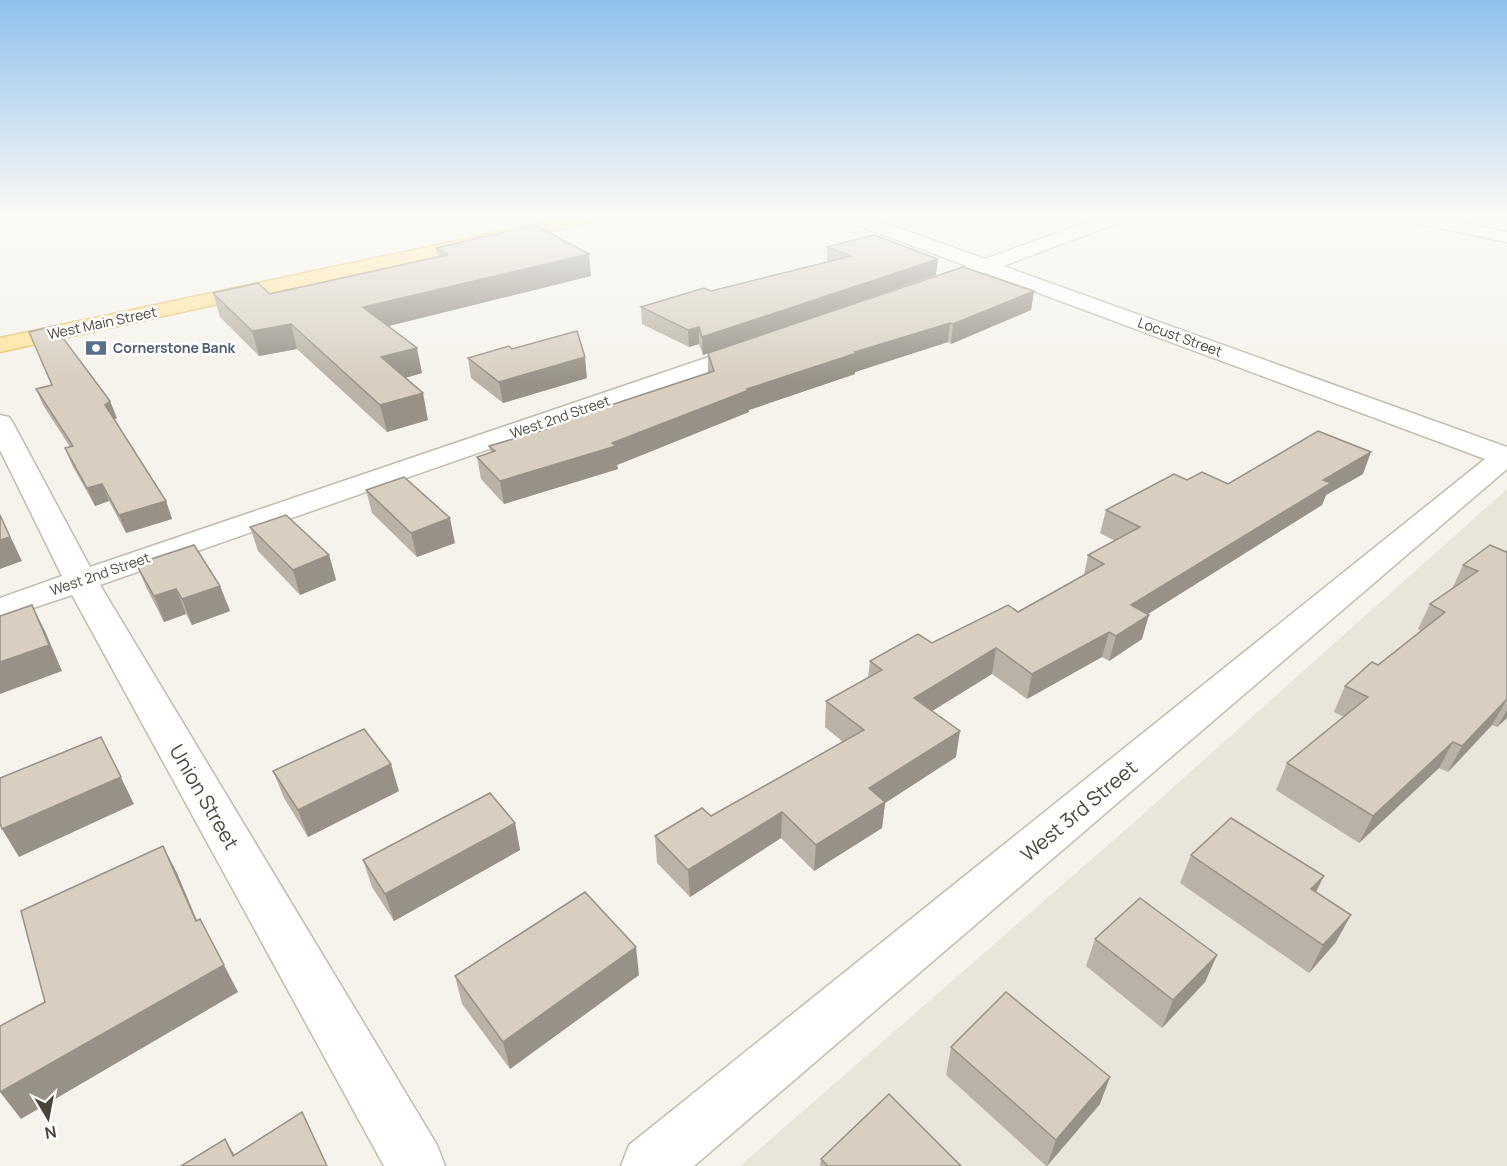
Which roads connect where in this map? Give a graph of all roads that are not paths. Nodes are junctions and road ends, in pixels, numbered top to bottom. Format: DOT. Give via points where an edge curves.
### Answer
graph roads {
  1 [pos="340,271"];
  2 [pos="974,271"];
  3 [pos="998,271"];
  4 [pos="916,292"];
  5 [pos="770,343"];
  6 [pos="0,345"];
  7 [pos="0,423"];
  8 [pos="1506,457"];
  9 [pos="81,581"];
  10 [pos="0,609"];
  11 [pos="416,1166"];
  12 [pos="650,1166"];
  1 -- 6 [label="main road, West Main Street"];
  2 -- 4 [label="street"];
  3 -- 8 [label="street, Locust Street"];
  5 -- 9 [label="street, West 2nd Street"];
  7 -- 9 [label="street, Union Street"];
  8 -- 12 [label="street, West 3rd Street"];
  9 -- 10 [label="street, West 2nd Street"];
  9 -- 11 [label="street, Union Street"];
}
